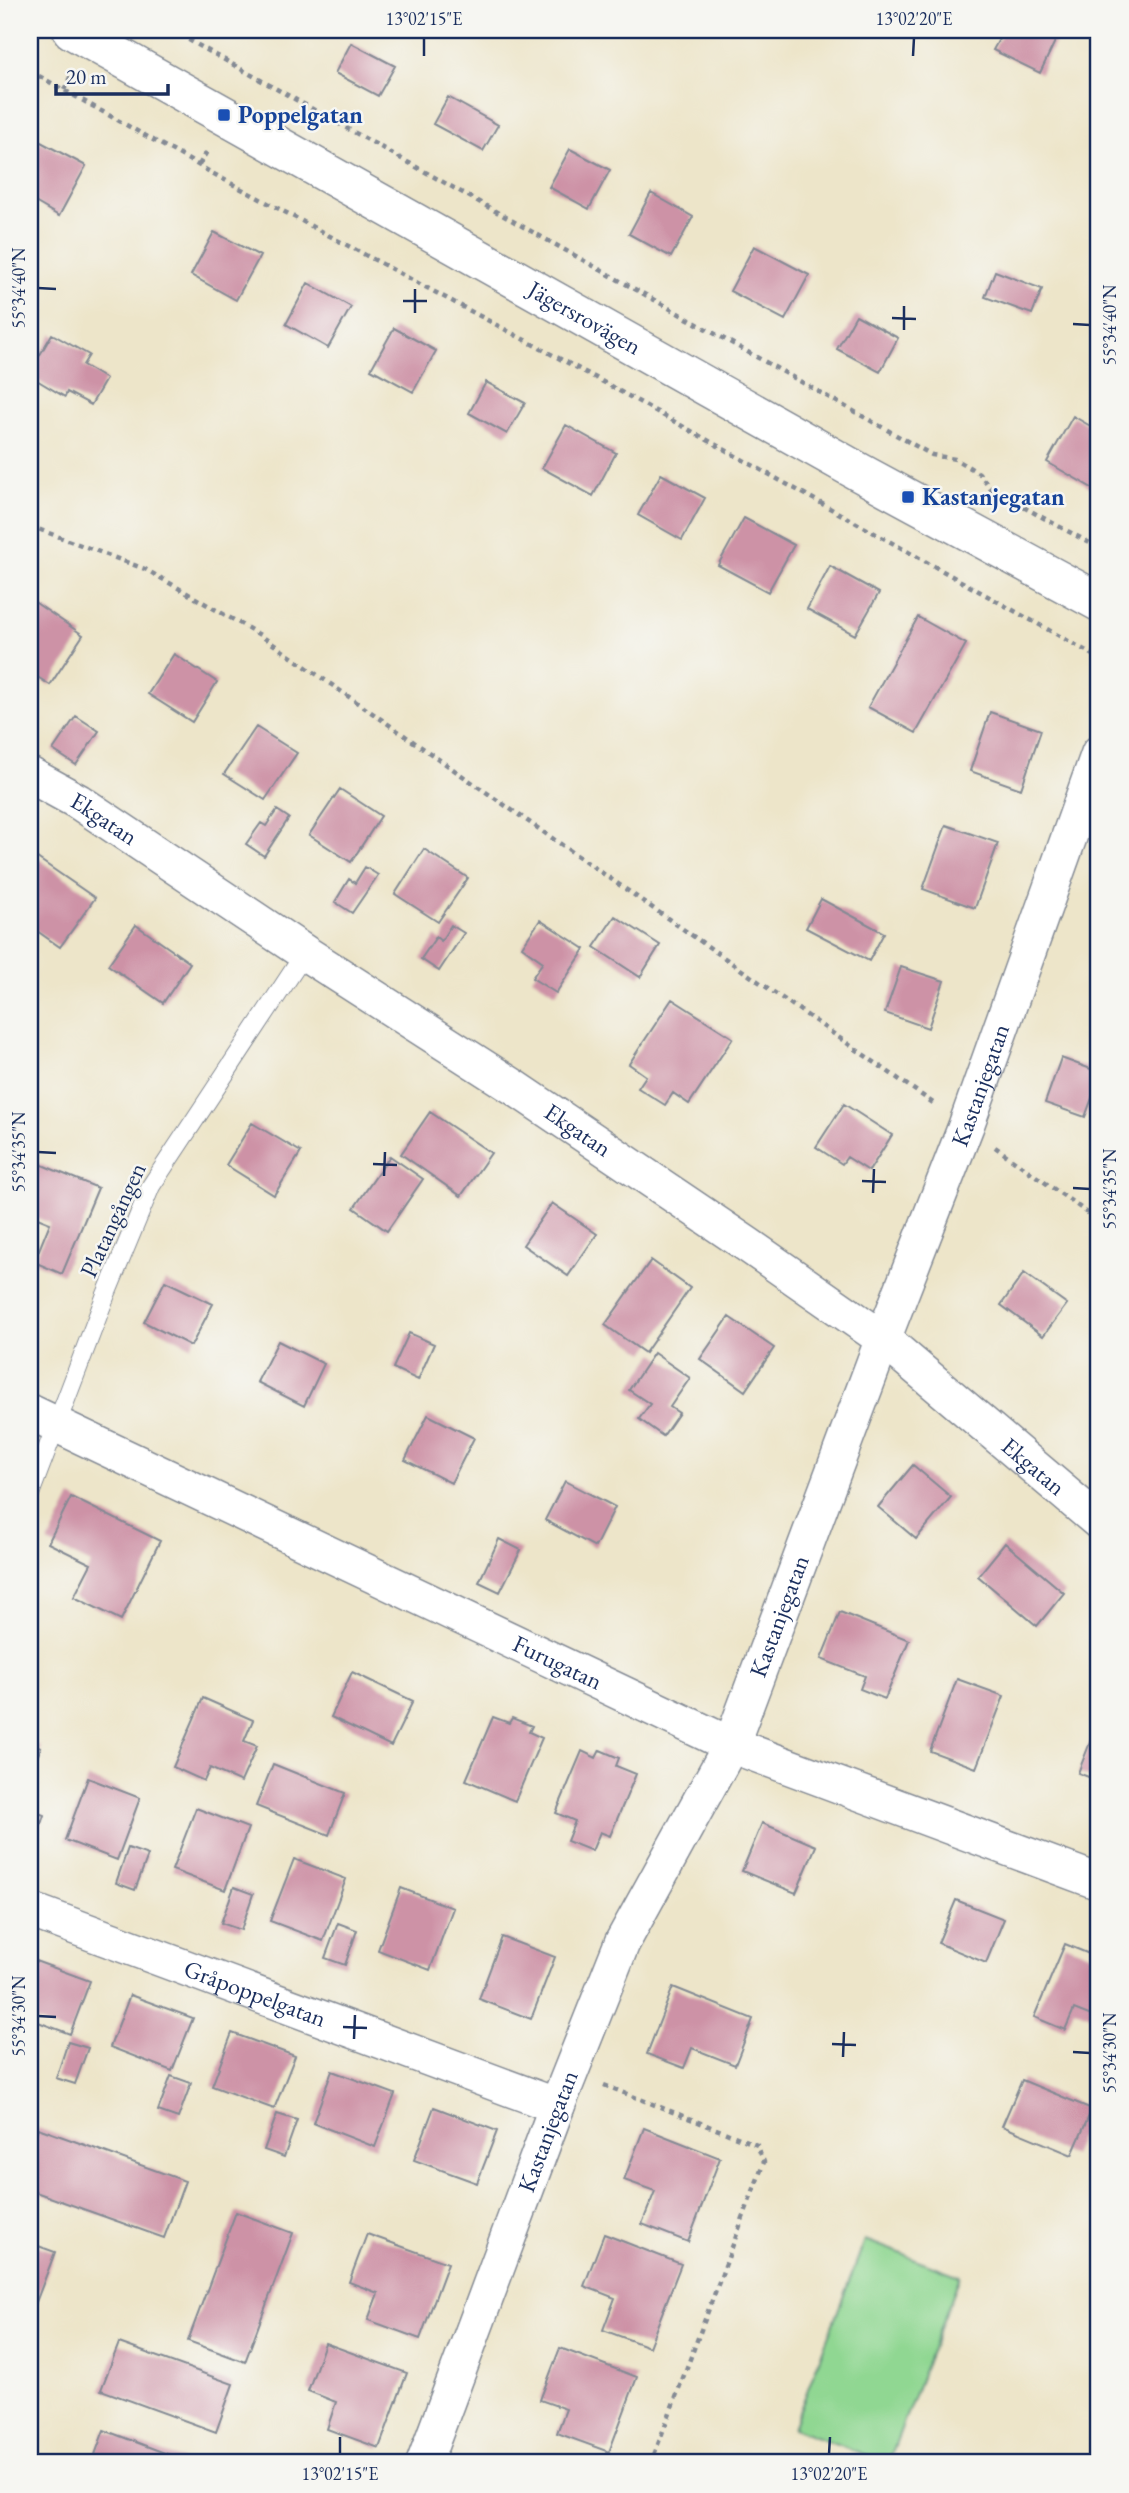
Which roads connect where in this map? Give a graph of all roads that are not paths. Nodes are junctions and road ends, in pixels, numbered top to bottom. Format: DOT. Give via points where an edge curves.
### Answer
graph roads {
  1 [pos="72,30"];
  2 [pos="1099,602"];
  3 [pos="1099,753"];
  4 [pos="30,775"];
  5 [pos="305,953"];
  6 [pos="883,1339"];
  7 [pos="43,1418"];
  8 [pos="30,1494"];
  9 [pos="1099,1522"];
  10 [pos="731,1745"];
  11 [pos="1099,1882"];
  12 [pos="30,1910"];
  13 [pos="557,2106"];
  14 [pos="424,2463"];
  1 -- 2 [label="street, Jägersrovägen"];
  3 -- 6 [label="street, Kastanjegatan" via="966,1126"];
  4 -- 5 [label="street, Ekgatan"];
  5 -- 6 [label="street, Ekgatan" via="514,1087"];
  5 -- 7 [label="lane, Platangången" via="152,1186 105,1297"];
  6 -- 9 [label="street, Ekgatan"];
  6 -- 10 [label="street, Kastanjegatan"];
  7 -- 8 [label="lane, Platangången"];
  7 -- 10 [label="street, Furugatan"];
  10 -- 11 [label="street, Furugatan"];
  10 -- 13 [label="street, Kastanjegatan" via="622,1943"];
  12 -- 13 [label="street, Gråpoppelgatan"];
  13 -- 14 [label="street, Kastanjegatan"];
}
